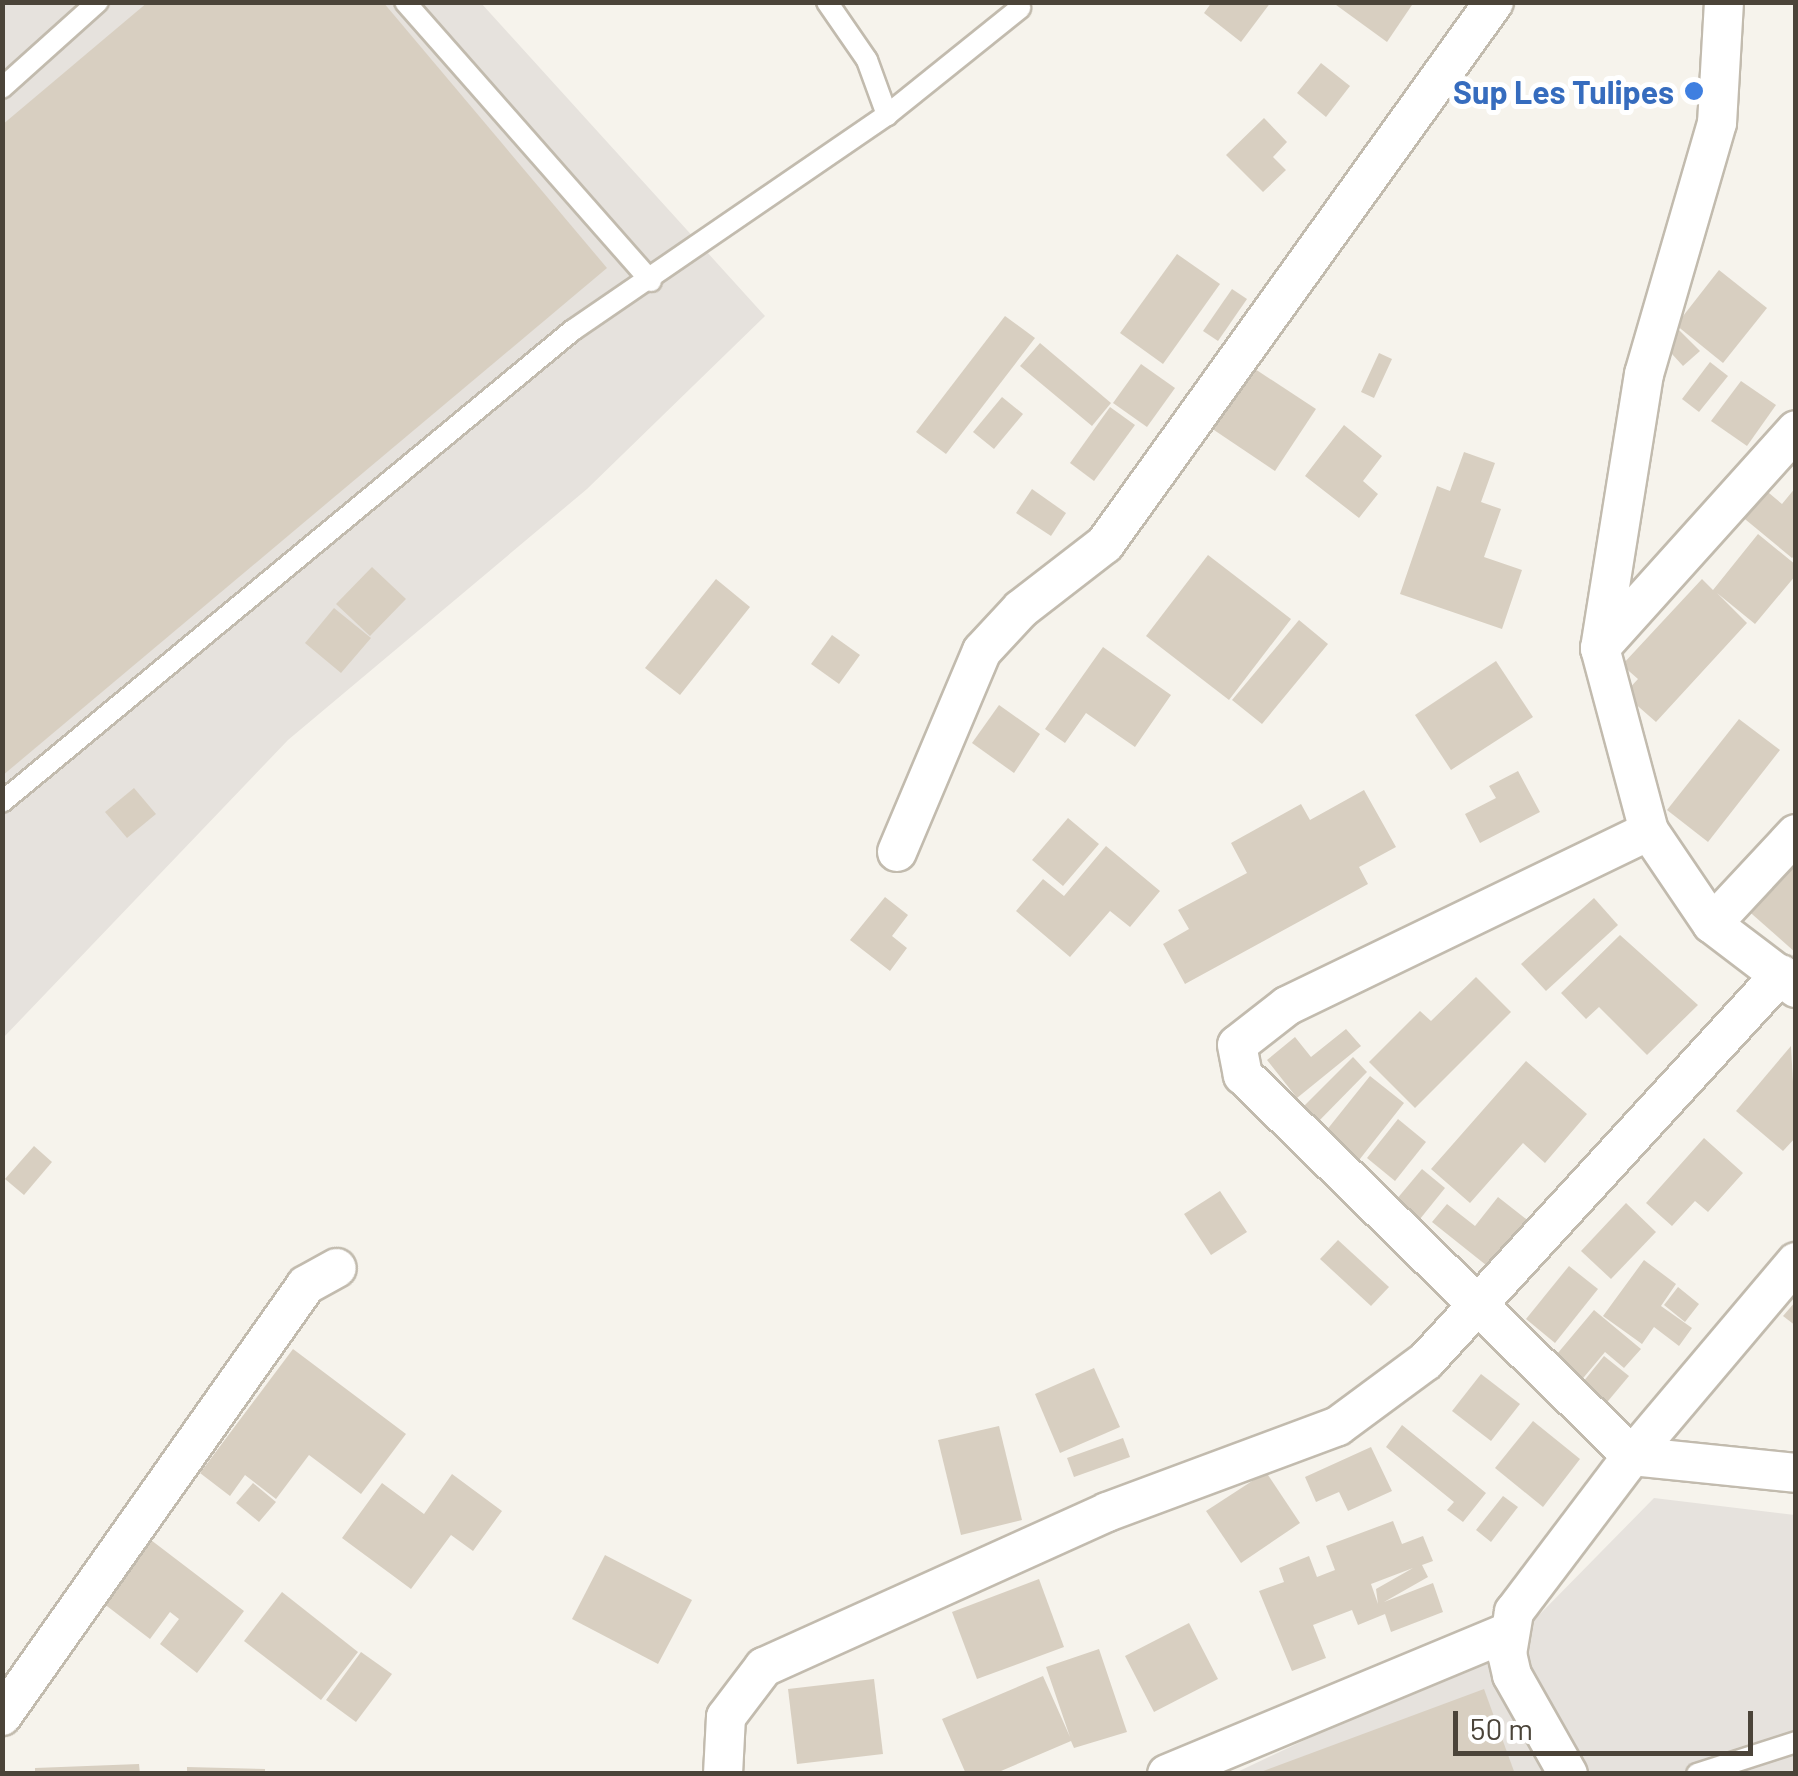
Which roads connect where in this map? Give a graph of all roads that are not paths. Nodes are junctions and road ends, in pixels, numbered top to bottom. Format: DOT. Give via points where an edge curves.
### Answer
graph roads {
  1 [pos="98,2"];
  2 [pos="405,2"];
  3 [pos="827,2"];
  4 [pos="1494,2"];
  5 [pos="1724,2"];
  6 [pos="1020,8"];
  7 [pos="2,88"];
  8 [pos="887,115"];
  9 [pos="651,282"];
  10 [pos="1796,430"];
  11 [pos="1600,648"];
  12 [pos="2,802"];
  13 [pos="1649,832"];
  14 [pos="1796,834"];
  15 [pos="897,852"];
  16 [pos="1712,924"];
  17 [pos="1788,981"];
  18 [pos="1796,1262"];
  19 [pos="336,1268"];
  20 [pos="1482,1305"];
  21 [pos="1632,1456"];
  22 [pos="1796,1473"];
  23 [pos="1508,1632"];
  24 [pos="2,1716"];
  25 [pos="1796,1742"];
  26 [pos="723,1774"];
  27 [pos="1167,1774"];
  28 [pos="1568,1774"];
  29 [pos="1697,1774"];
  1 -- 7 [label="lane"];
  2 -- 9 [label="lane"];
  3 -- 8 [label="lane" via="867,60"];
  4 -- 15 [label="street" via="1105,544 1021,609 982,651"];
  5 -- 11 [label="street" via="1717,123 1644,374"];
  6 -- 8 [label="lane"];
  8 -- 9 [label="lane"];
  9 -- 12 [label="lane" via="573,330"];
  10 -- 11 [label="street"];
  11 -- 13 [label="street"];
  13 -- 16 [label="street"];
  13 -- 20 [label="street" via="1286,1006 1237,1046 1243,1075"];
  14 -- 16 [label="street"];
  16 -- 17 [label="street"];
  17 -- 20 [label="street"];
  18 -- 21 [label="street"];
  19 -- 24 [label="street" via="306,1285"];
  20 -- 21 [label="street"];
  20 -- 26 [label="street" via="1426,1361 1338,1426 1107,1512 764,1667 726,1717"];
  21 -- 22 [label="street"];
  21 -- 23 [label="street" via="1525,1593"];
  23 -- 27 [label="street"];
  23 -- 28 [label="street" via="1512,1675"];
  25 -- 29 [label="lane"];
}
